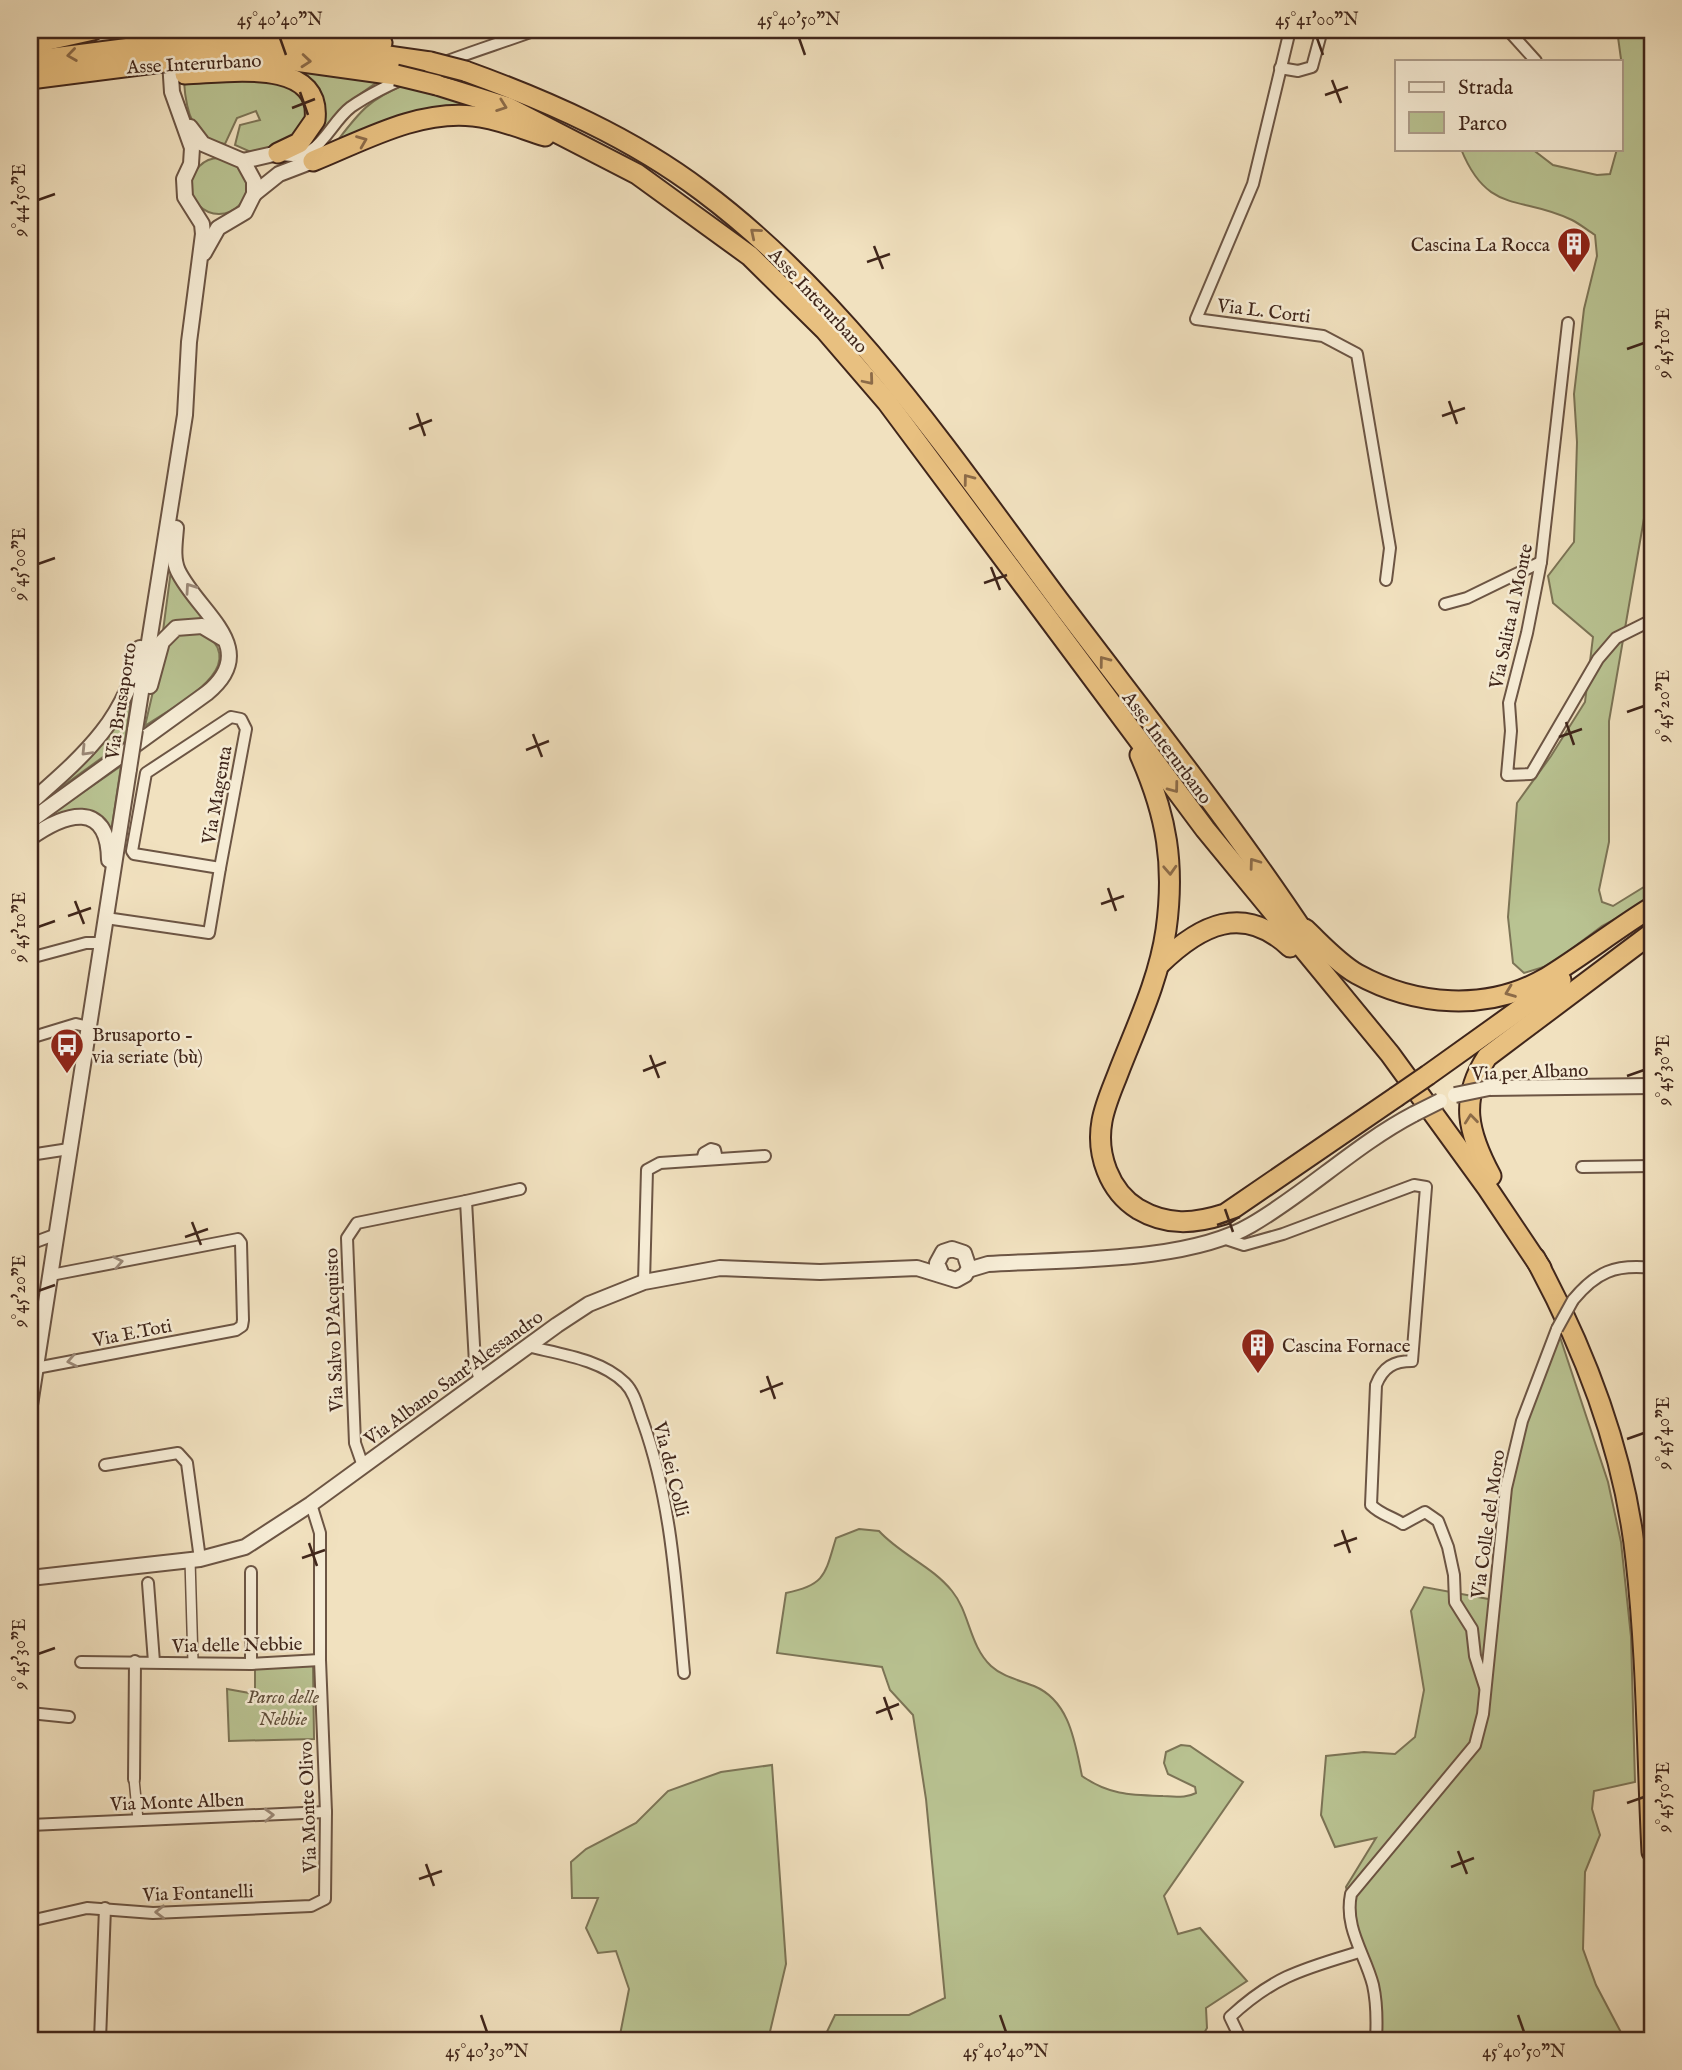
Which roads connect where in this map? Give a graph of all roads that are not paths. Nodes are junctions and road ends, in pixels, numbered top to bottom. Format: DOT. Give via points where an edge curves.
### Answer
graph roads {
  1 [pos="93,30"];
  2 [pos="335,30"];
  3 [pos="536,30"];
  4 [pos="1290,30"];
  5 [pos="1321,30"];
  6 [pos="1508,30"];
  7 [pos="30,44"];
  8 [pos="185,51"];
  9 [pos="164,52"];
  10 [pos="435,59"];
  11 [pos="1535,60"];
  12 [pos="30,61"];
  13 [pos="1280,68"];
  14 [pos="30,79"];
  15 [pos="30,88"];
  16 [pos="360,101"];
  17 [pos="217,152"];
  18 [pos="278,153"];
  19 [pos="243,161"];
  20 [pos="313,161"];
  21 [pos="191,164"];
  22 [pos="637,174"];
  23 [pos="254,194"];
  24 [pos="194,213"];
  25 [pos="223,223"];
  26 [pos="201,257"];
  27 [pos="1569,323"];
  28 [pos="179,456"];
  29 [pos="163,555"];
  30 [pos="1541,562"];
  31 [pos="1386,580"];
  32 [pos="1032,596"];
  33 [pos="1445,604"];
  34 [pos="1652,620"];
  35 [pos="227,644"];
  36 [pos="136,725"];
  37 [pos="30,803"];
  38 [pos="30,821"];
  39 [pos="30,838"];
  40 [pos="220,868"];
  41 [pos="1652,907"];
  42 [pos="107,912"];
  43 [pos="1652,917"];
  44 [pos="1295,918"];
  45 [pos="1652,933"];
  46 [pos="103,943"];
  47 [pos="30,958"];
  48 [pos="1160,964"];
  49 [pos="1341,992"];
  50 [pos="89,1027"];
  51 [pos="30,1038"];
  52 [pos="1390,1054"];
  53 [pos="1652,1086"];
  54 [pos="69,1149"];
  55 [pos="30,1155"];
  56 [pos="765,1156"];
  57 [pos="1652,1166"];
  58 [pos="1583,1167"];
  59 [pos="520,1189"];
  60 [pos="466,1201"];
  61 [pos="57,1234"];
  62 [pos="1223,1238"];
  63 [pos="30,1244"];
  64 [pos="940,1256"];
  65 [pos="967,1263"];
  66 [pos="917,1268"];
  67 [pos="1541,1268"];
  68 [pos="1652,1268"];
  69 [pos="51,1275"];
  70 [pos="942,1275"];
  71 [pos="645,1282"];
  72 [pos="36,1330"];
  73 [pos="527,1346"];
  74 [pos="36,1368"];
  75 [pos="480,1381"];
  76 [pos="30,1405"];
  77 [pos="105,1465"];
  78 [pos="363,1466"];
  79 [pos="311,1504"];
  80 [pos="195,1559"];
  81 [pos="251,1572"];
  82 [pos="30,1578"];
  83 [pos="148,1583"];
  84 [pos="320,1660"];
  85 [pos="135,1661"];
  86 [pos="81,1662"];
  87 [pos="154,1662"];
  88 [pos="193,1662"];
  89 [pos="251,1664"];
  90 [pos="684,1673"];
  91 [pos="1485,1687"];
  92 [pos="30,1713"];
  93 [pos="69,1717"];
  94 [pos="134,1779"];
  95 [pos="326,1812"];
  96 [pos="138,1820"];
  97 [pos="30,1825"];
  98 [pos="1652,1852"];
  99 [pos="324,1899"];
  100 [pos="105,1908"];
  101 [pos="30,1921"];
  102 [pos="1359,1952"];
  103 [pos="100,2040"];
  104 [pos="1241,2040"];
  105 [pos="1376,2040"];
  1 -- 7 [label="highway"];
  2 -- 10 [label="highway"];
  3 -- 16 [label="street" via="385,87"];
  4 -- 13 [label="street, Via L. Corti"];
  5 -- 13 [label="street" via="1311,67 1298,71"];
  6 -- 11 [label="street"];
  8 -- 9 [label="highway, Asse Interurbano, bridge"];
  8 -- 10 [label="highway, Asse Interurbano" via="285,42"];
  8 -- 17 [label="street" via="180,92 184,113 192,132"];
  8 -- 18 [label="highway" via="297,79 313,99 315,120 299,143"];
  8 -- 22 [label="highway, Asse Interurbano, one-way, bridge" via="291,60 437,85 507,107"];
  9 -- 12 [label="highway, Asse Interurbano, one-way"];
  9 -- 14 [label="highway, Asse Interurbano"];
  9 -- 15 [label="highway"];
  9 -- 21 [label="street, Via Brusaporto" via="172,92 192,148"];
  44 -- 10 [label="highway, Asse Interurbano, one-way, bridge" via="933,432 816,293 763,240 701,190 635,147 468,68"];
  13 -- 31 [label="street, Via L. Corti" via="1248,201 1196,319 1323,336 1357,354 1390,548"];
  16 -- 18 [label="street" via="344,113 318,146 294,157"];
  16 -- 20 [label="street" via="328,148"];
  17 -- 19 [label="street"];
  17 -- 21 [label="street"];
  18 -- 19 [label="street"];
  19 -- 23 [label="street" via="254,181"];
  20 -- 22 [label="highway, one-way" via="417,121 459,115 483,117 545,136"];
  20 -- 23 [label="street, Via Brusaporto" via="279,174"];
  21 -- 24 [label="street, Via Brusaporto" via="184,179 185,197"];
  22 -- 32 [label="highway, Asse Interurbano, one-way" via="750,257 831,337 887,402"];
  23 -- 25 [label="street, Via Brusaporto" via="245,212"];
  24 -- 25 [label="street"];
  24 -- 26 [label="street, Via Brusaporto" via="202,224"];
  25 -- 26 [label="street, Via Brusaporto"];
  26 -- 28 [label="street, Via Brusaporto"];
  27 -- 30 [label="street, Via Salita al Monte"];
  28 -- 29 [label="street, Via Brusaporto"];
  35 -- 28 [label="street, one-way" via="178,570 174,544"];
  29 -- 36 [label="street, Via Brusaporto"];
  29 -- 37 [label="street, one-way" via="123,703 104,732"];
  30 -- 33 [label="street"];
  30 -- 34 [label="street, Via Salita al Monte" via="1509,703 1507,775 1531,774 1598,659 1616,638"];
  32 -- 48 [label="highway, one-way" via="1045,625 1140,756 1158,798 1172,876"];
  32 -- 49 [label="highway, one-way" via="1205,829"];
  35 -- 36 [label="street" via="202,626 184,625 167,634"];
  35 -- 38 [label="street" via="230,660 221,682"];
  36 -- 42 [label="street, Via Brusaporto, bridge"];
  39 -- 42 [label="street" via="66,816 93,820 108,846"];
  40 -- 40 [label="street, Via Magenta" via="246,729 237,717 146,773 132,850"];
  40 -- 42 [label="street, Via Magenta" via="209,933"];
  41 -- 44 [label="highway, one-way" via="1544,979 1501,996 1449,1002 1405,995 1356,973"];
  42 -- 46 [label="street, Via Brusaporto"];
  43 -- 48 [label="highway, bridge" via="1235,1210 1202,1222 1159,1218 1123,1197 1112,1182 1100,1137 1106,1106"];
  44 -- 49 [label="highway, Asse Interurbano"];
  67 -- 45 [label="highway, one-way" via="1476,1146 1470,1118 1471,1086 1487,1056 1499,1045"];
  46 -- 47 [label="street"];
  46 -- 50 [label="street, Via Brusaporto"];
  48 -- 52 [label="highway" via="1186,938 1209,928 1238,924 1268,930 1304,960 1372,1048"];
  49 -- 52 [label="highway"];
  50 -- 51 [label="street" via="76,1024"];
  50 -- 54 [label="street, Via Brusaporto"];
  52 -- 67 [label="highway"];
  53 -- 62 [label="street, Via per Albano, bridge" via="1489,1088 1455,1095 1377,1134 1250,1226"];
  54 -- 55 [label="street"];
  54 -- 61 [label="street, Via Brusaporto"];
  56 -- 71 [label="street" via="660,1163 647,1170"];
  57 -- 58 [label="street"];
  59 -- 60 [label="street, Via Salvo D'Acquisto"];
  60 -- 75 [label="street" via="475,1363"];
  60 -- 78 [label="street, Via Salvo D'Acquisto" via="366,1220 357,1223 347,1238 355,1443"];
  61 -- 63 [label="street"];
  61 -- 69 [label="street, Via Brusaporto"];
  62 -- 65 [label="street" via="1160,1253"];
  62 -- 91 [label="street, Via Colle del Moro" via="1244,1245 1414,1185 1426,1187 1412,1361 1398,1361 1382,1371 1376,1385 1371,1505 1403,1524 1425,1513 1437,1521 1454,1575 1455,1602 1472,1629"];
  64 -- 65 [label="street" via="952,1249"];
  64 -- 66 [label="street, Via Albano Sant'Alessandro"];
  64 -- 70 [label="street" via="937,1266"];
  65 -- 70 [label="street" via="956,1280"];
  66 -- 70 [label="street, Via Albano Sant'Alessandro"];
  66 -- 71 [label="street, Via Albano Sant'Alessandro" via="820,1272 720,1268"];
  67 -- 98 [label="highway" via="1595,1391 1636,1557"];
  68 -- 91 [label="street, Via Colle del Moro, bridge" via="1601,1273 1573,1300 1557,1329 1522,1422 1506,1488"];
  69 -- 72 [label="street, Via Brusaporto"];
  69 -- 74 [label="street, Via E.Toti, one-way" via="238,1239 243,1320 236,1330"];
  71 -- 73 [label="street, Via Albano Sant'Alessandro" via="589,1304"];
  72 -- 74 [label="street, Via Brusaporto"];
  73 -- 75 [label="street, Via Albano Sant'Alessandro"];
  73 -- 90 [label="street, Via dei Colli" via="610,1371 633,1394 667,1507"];
  74 -- 76 [label="street, Via Brusaporto"];
  75 -- 78 [label="street, Via Albano Sant'Alessandro"];
  77 -- 80 [label="street" via="178,1453 187,1463"];
  78 -- 79 [label="street, Via Albano Sant'Alessandro"];
  79 -- 80 [label="street, Via Albano Sant'Alessandro" via="245,1547"];
  79 -- 84 [label="street, Via Monte Olivo" via="320,1533"];
  80 -- 82 [label="street, Via Albano Sant'Alessandro"];
  80 -- 88 [label="street"];
  81 -- 89 [label="street"];
  83 -- 87 [label="street, Via delle Nebbie"];
  84 -- 89 [label="street, Via delle Nebbie"];
  84 -- 95 [label="street, Via Monte Olivo"];
  85 -- 86 [label="street, Via delle Nebbie"];
  85 -- 87 [label="street, Via delle Nebbie"];
  85 -- 94 [label="street"];
  87 -- 88 [label="street, Via delle Nebbie"];
  88 -- 89 [label="street, Via delle Nebbie"];
  91 -- 102 [label="street, Via Colle del Moro" via="1475,1745 1351,1894 1348,1908"];
  92 -- 93 [label="street"];
  94 -- 96 [label="street"];
  96 -- 95 [label="street, Via Monte Alben, one-way"];
  95 -- 99 [label="street, Via Monte Olivo"];
  96 -- 97 [label="street, Via Monte Alben"];
  99 -- 100 [label="street, Via Fontanelli, one-way" via="311,1906 153,1913"];
  100 -- 101 [label="street, Via Fontanelli"];
  100 -- 103 [label="street"];
  102 -- 104 [label="street" via="1294,1971 1259,1990 1230,2017"];
  102 -- 105 [label="street, Via Colle del Moro" via="1375,1995"];
}
